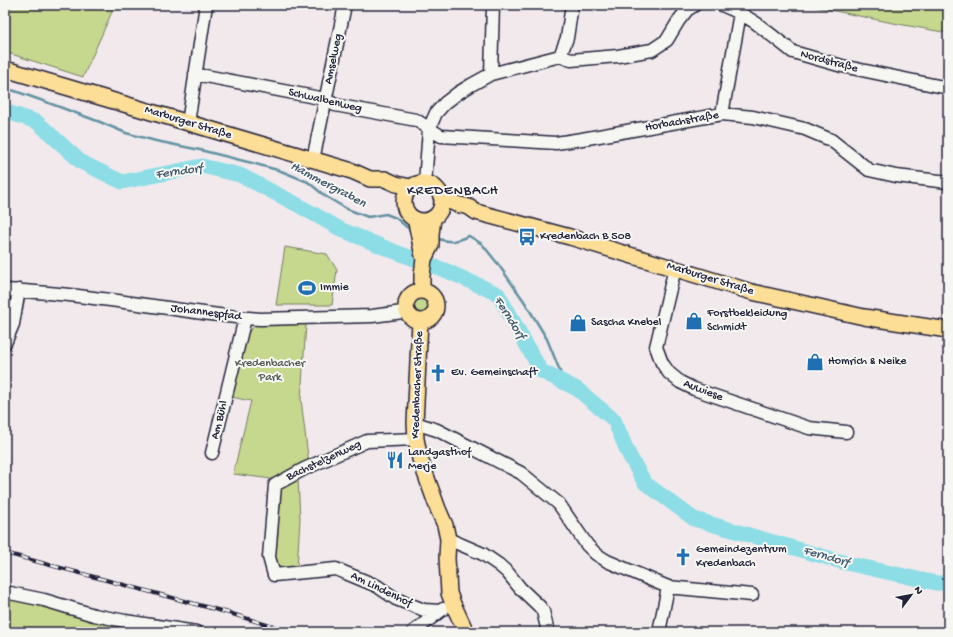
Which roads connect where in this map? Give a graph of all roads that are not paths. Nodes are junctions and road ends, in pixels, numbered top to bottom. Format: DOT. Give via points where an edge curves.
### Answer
graph roads {
  1 [pos="206,5"];
  2 [pos="345,5"];
  3 [pos="493,5"];
  4 [pos="572,5"];
  5 [pos="695,5"];
  6 [pos="722,5"];
  7 [pos="740,13"];
  8 [pos="560,56"];
  9 [pos="5,69"];
  10 [pos="196,74"];
  11 [pos="491,74"];
  12 [pos="948,88"];
  13 [pos="326,99"];
  14 [pos="722,114"];
  15 [pos="188,123"];
  16 [pos="429,128"];
  17 [pos="314,160"];
  18 [pos="370,178"];
  19 [pos="948,182"];
  20 [pos="418,185"];
  21 [pos="405,202"];
  22 [pos="438,209"];
  23 [pos="415,219"];
  24 [pos="424,259"];
  25 [pos="675,268"];
  26 [pos="5,290"];
  27 [pos="19,290"];
  28 [pos="422,291"];
  29 [pos="407,310"];
  30 [pos="245,318"];
  31 [pos="420,321"];
  32 [pos="948,330"];
  33 [pos="5,344"];
  34 [pos="415,422"];
  35 [pos="846,432"];
  36 [pos="416,439"];
  37 [pos="212,453"];
  38 [pos="280,482"];
  39 [pos="448,539"];
  40 [pos="668,587"];
  41 [pos="5,592"];
  42 [pos="752,595"];
  43 [pos="447,608"];
  44 [pos="196,632"];
  45 [pos="413,632"];
  46 [pos="466,632"];
  47 [pos="548,632"];
  48 [pos="659,632"];
  1 -- 10 [label="street"];
  2 -- 13 [label="street, Amselweg"];
  3 -- 11 [label="street"];
  4 -- 8 [label="street" via="567,38"];
  5 -- 8 [label="street" via="687,10 667,40 652,50 571,60"];
  6 -- 7 [label="street, Nordstraße"];
  7 -- 12 [label="street, Nordstraße" via="793,52 842,66"];
  7 -- 14 [label="street"];
  8 -- 11 [label="street"];
  9 -- 15 [label="main road, Marburger Straße"];
  10 -- 13 [label="street, Schwalbenweg"];
  10 -- 15 [label="street"];
  11 -- 16 [label="street" via="445,103 436,112"];
  13 -- 16 [label="street, Schwalbenweg" via="335,105 416,120"];
  13 -- 17 [label="street, Amselweg"];
  14 -- 16 [label="street, Horbachstraße" via="556,143 441,136"];
  14 -- 19 [label="street, Horbachstraße" via="753,117 805,129 831,140 870,170"];
  15 -- 17 [label="main road, Marburger Straße"];
  16 -- 20 [label="street"];
  17 -- 18 [label="main road, Marburger Straße"];
  18 -- 20 [label="main road, Marburger Straße" via="385,179 396,184"];
  18 -- 21 [label="main road, Marburger Straße" via="378,187"];
  20 -- 21 [label="main road" via="407,192"];
  20 -- 22 [label="main road" via="429,184 439,191"];
  21 -- 23 [label="main road" via="407,211"];
  22 -- 23 [label="main road" via="427,220"];
  22 -- 24 [label="main road" via="431,234 431,245"];
  22 -- 25 [label="main road, Marburger Straße" via="468,215 476,212 548,230"];
  23 -- 24 [label="main road"];
  24 -- 28 [label="main road"];
  25 -- 32 [label="main road, Marburger Straße" via="752,292 864,317"];
  25 -- 35 [label="street, Auwiese" via="656,347 669,373 694,389 809,428"];
  26 -- 27 [label="street, Johannespfad"];
  27 -- 30 [label="street, Johannespfad"];
  27 -- 33 [label="street" via="13,324"];
  28 -- 29 [label="main road" via="415,292 410,297 406,305"];
  28 -- 31 [label="main road" via="432,296 436,306 431,317"];
  29 -- 30 [label="street, Johannespfad" via="372,316"];
  29 -- 31 [label="main road" via="412,318"];
  30 -- 37 [label="street, Am Bühl"];
  31 -- 34 [label="main road, Kredenbacher Straße"];
  34 -- 36 [label="main road, Kredenbacher Straße"];
  34 -- 40 [label="street" via="437,430 521,473 559,504 596,554 607,562"];
  36 -- 38 [label="street, Bachstelzenweg" via="367,441"];
  36 -- 39 [label="main road, Kredenbacher Straße" via="420,459"];
  38 -- 43 [label="street, Am Lindenhof" via="275,485 268,557 274,574 336,569 378,586 396,599 424,610"];
  39 -- 43 [label="main road, Kredenbacher Straße"];
  39 -- 47 [label="street" via="483,554 499,565 543,611"];
  40 -- 42 [label="street"];
  40 -- 48 [label="street"];
  41 -- 44 [label="street" via="125,622"];
  43 -- 45 [label="street"];
  43 -- 46 [label="main road, Kredenbacher Straße"];
}
